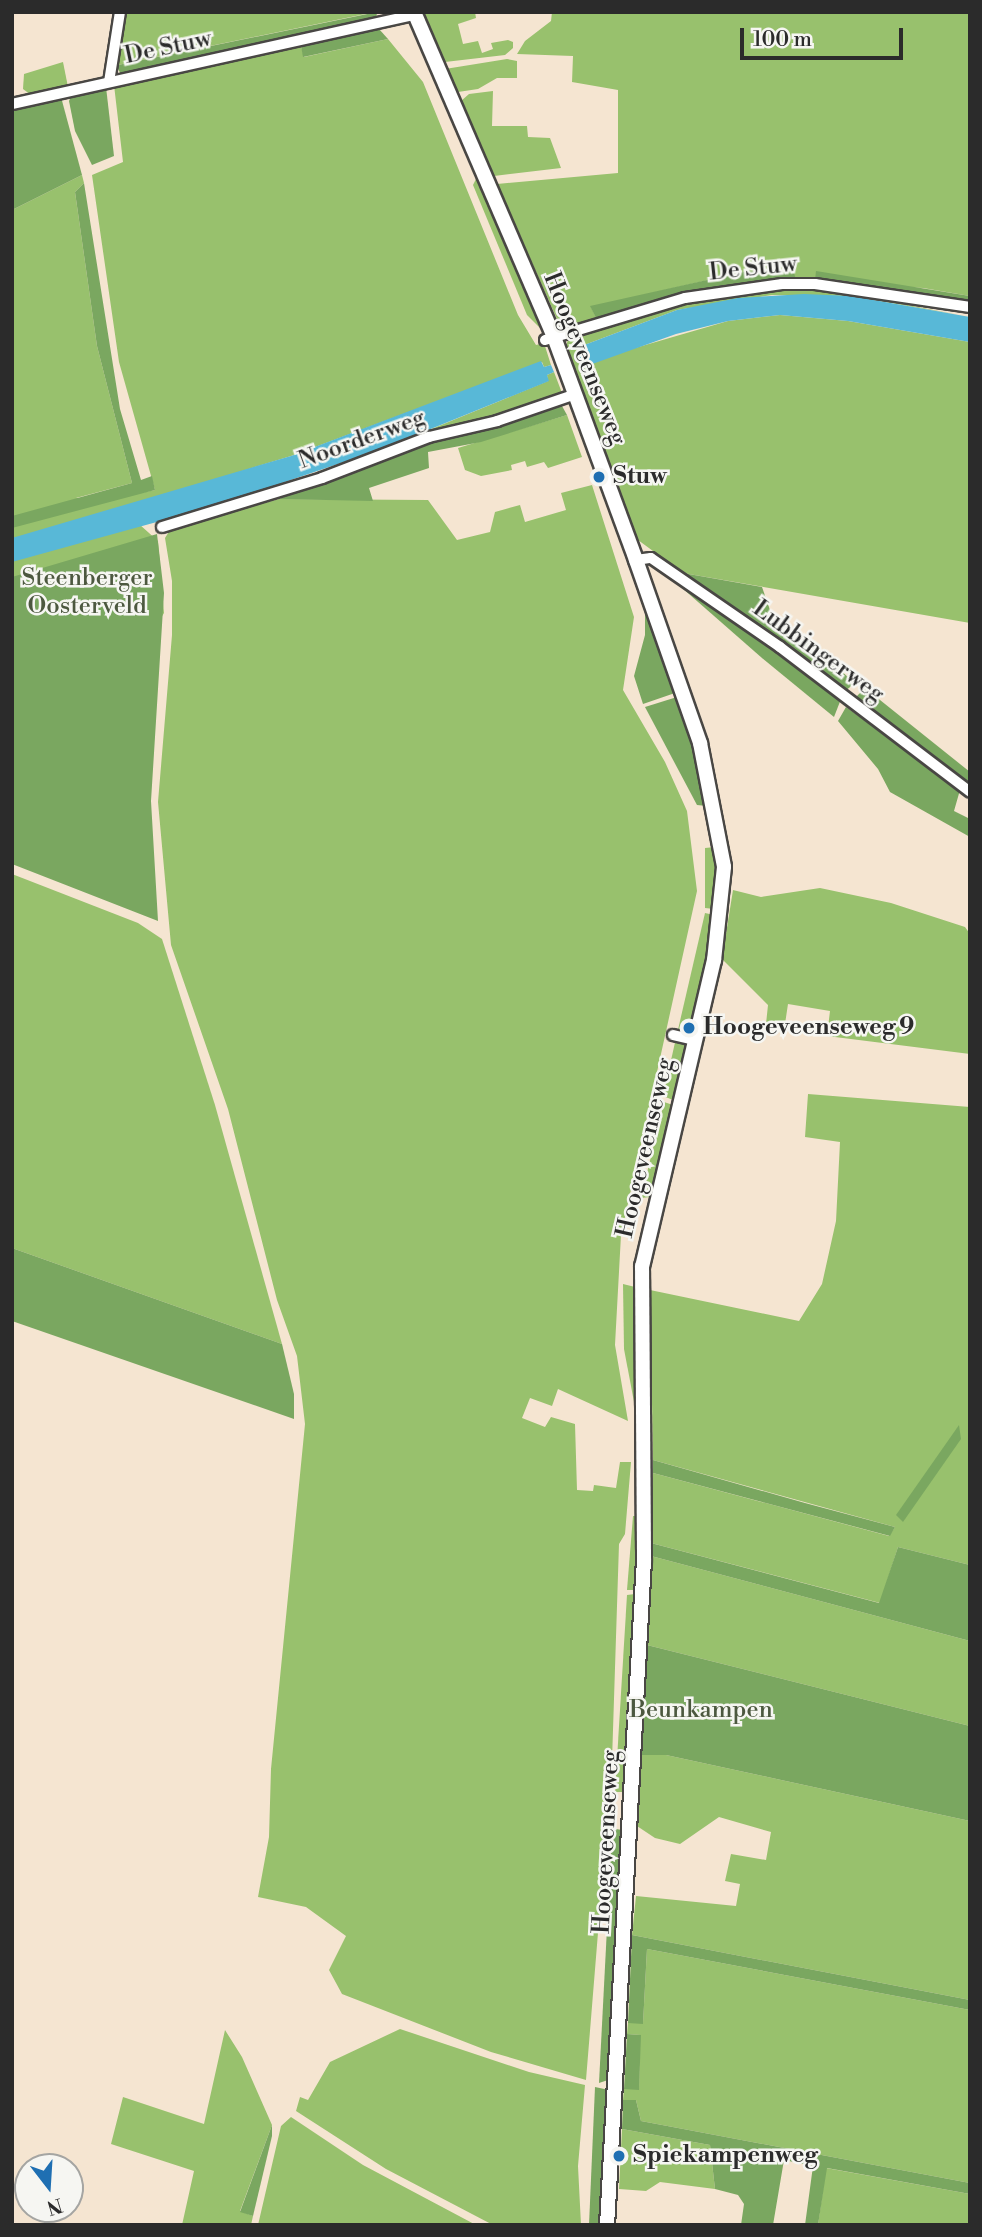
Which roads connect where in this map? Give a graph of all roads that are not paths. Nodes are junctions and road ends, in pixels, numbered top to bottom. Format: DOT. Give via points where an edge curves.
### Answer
graph roads {
  1 [pos="120,12"];
  2 [pos="415,14"];
  3 [pos="109,82"];
  4 [pos="12,104"];
  5 [pos="970,307"];
  6 [pos="549,339"];
  7 [pos="576,394"];
  8 [pos="162,527"];
  9 [pos="636,560"];
  10 [pos="970,792"];
  11 [pos="673,1035"];
  12 [pos="695,1040"];
  13 [pos="607,2225"];
  1 -- 3 [label="street"];
  2 -- 3 [label="street, De Stuw"];
  2 -- 6 [label="main road, Hoogeveenseweg"];
  3 -- 4 [label="street, De Stuw"];
  5 -- 6 [label="street, De Stuw" via="815,284 782,284 695,296"];
  6 -- 7 [label="main road, Hoogeveenseweg"];
  7 -- 8 [label="street, Noorderweg" via="497,421 429,437 322,478"];
  7 -- 9 [label="main road, Hoogeveenseweg"];
  9 -- 10 [label="street, Lubbingerweg" via="650,558 780,647"];
  9 -- 12 [label="main road, Hoogeveenseweg" via="700,743 722,844 721,923"];
  11 -- 12 [label="street"];
  12 -- 13 [label="main road, Hoogeveenseweg" via="642,1266 644,1560"];
}
